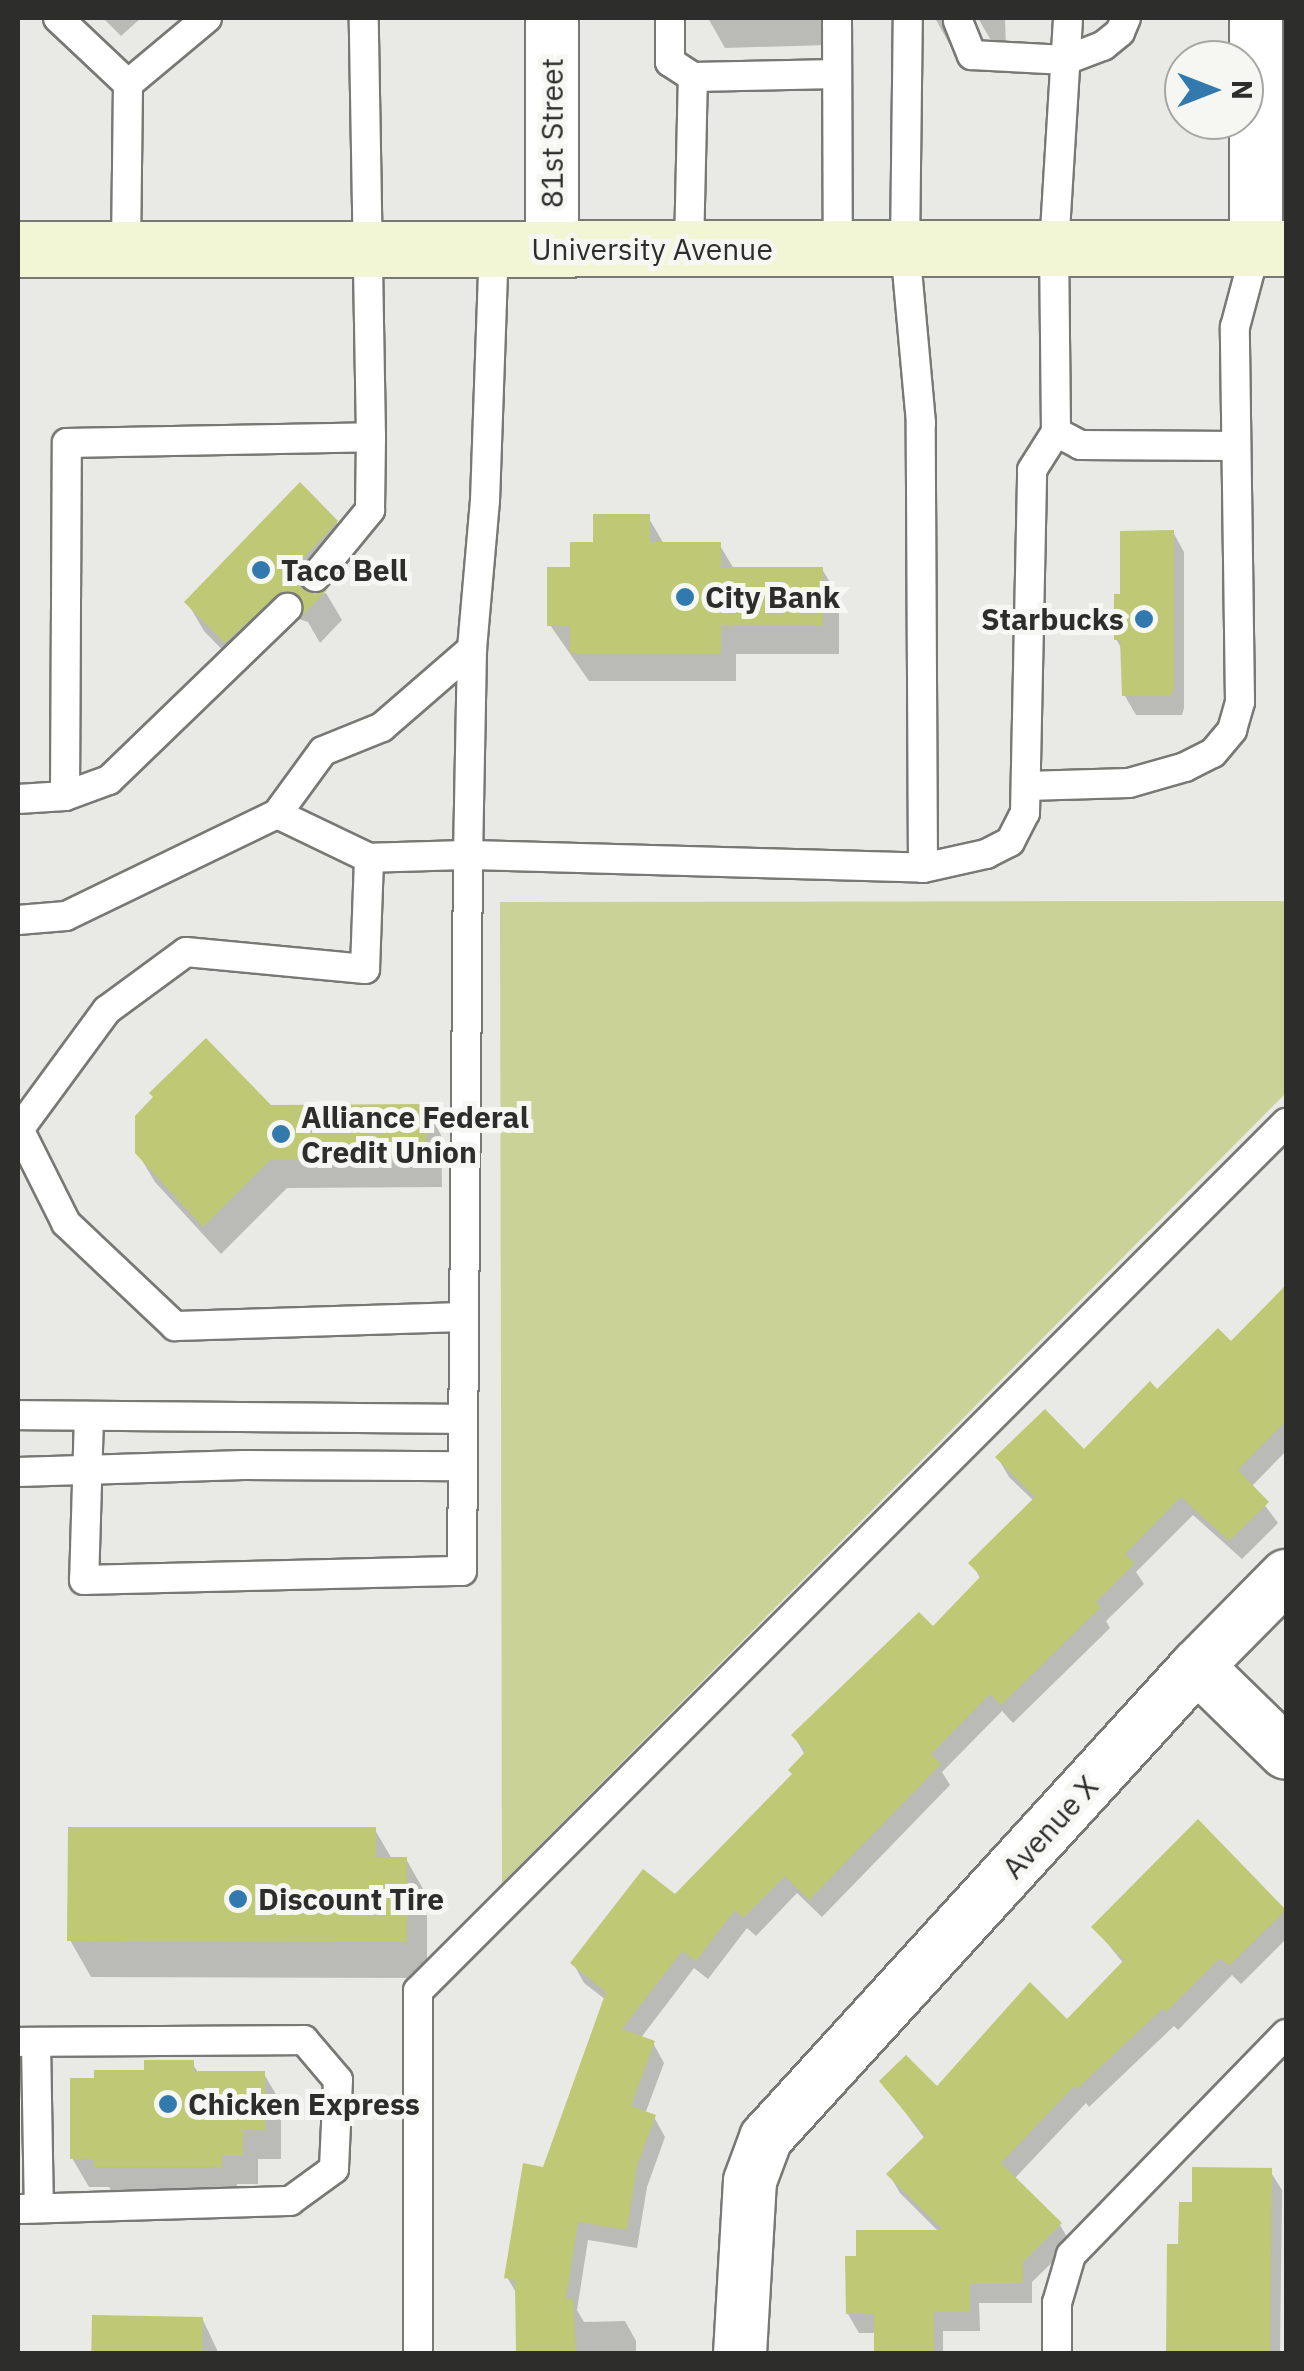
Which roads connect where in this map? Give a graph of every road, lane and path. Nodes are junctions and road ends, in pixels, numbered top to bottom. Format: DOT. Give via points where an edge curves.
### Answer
graph roads {
  1 [pos="58,18"];
  2 [pos="207,18"];
  3 [pos="364,18"];
  4 [pos="552,18"];
  5 [pos="670,18"];
  6 [pos="837,18"];
  7 [pos="908,18"];
  8 [pos="1068,18"];
  9 [pos="1126,18"];
  10 [pos="958,21"];
  11 [pos="1267,39"];
  12 [pos="1066,60"];
  13 [pos="837,74"];
  14 [pos="693,77"];
  15 [pos="128,84"];
  16 [pos="838,248"];
  17 [pos="905,248"];
  18 [pos="1054,248"];
  19 [pos="1272,248"];
  20 [pos="18,249"];
  21 [pos="126,249"];
  22 [pos="365,249"];
  23 [pos="494,249"];
  24 [pos="552,249"];
  25 [pos="689,249"];
  26 [pos="1056,432"];
  27 [pos="371,437"];
  28 [pos="1236,446"];
  29 [pos="315,577"];
  30 [pos="287,608"];
  31 [pos="472,649"];
  32 [pos="1026,786"];
  33 [pos="65,796"];
  34 [pos="18,799"];
  35 [pos="277,814"];
  36 [pos="468,855"];
  37 [pos="369,858"];
  38 [pos="924,868"];
  39 [pos="18,920"];
  40 [pos="1286,1123"];
  41 [pos="19,1131"];
  42 [pos="464,1317"];
  43 [pos="18,1415"];
  44 [pos="89,1416"];
  45 [pos="462,1418"];
  46 [pos="462,1466"];
  47 [pos="89,1469"];
  48 [pos="18,1472"];
  49 [pos="1286,1576"];
  50 [pos="1198,1666"];
  51 [pos="1286,1753"];
  52 [pos="1286,2034"];
  53 [pos="26,2042"];
  54 [pos="28,2209"];
  55 [pos="418,2354"];
  56 [pos="740,2354"];
  57 [pos="1057,2354"];
  1 -- 15 [label="lane"];
  2 -- 15 [label="lane"];
  3 -- 22 [label="lane"];
  4 -- 24 [label="street, 81st Street"];
  5 -- 14 [label="lane" via="670,62"];
  6 -- 13 [label="lane"];
  7 -- 17 [label="lane"];
  8 -- 12 [label="lane"];
  9 -- 12 [label="lane" via="1103,46"];
  10 -- 12 [label="lane" via="972,55"];
  11 -- 19 [label="street"];
  12 -- 18 [label="lane"];
  13 -- 14 [label="lane"];
  13 -- 16 [label="lane"];
  14 -- 25 [label="lane"];
  15 -- 21 [label="lane"];
  16 -- 17 [label="main road, University Avenue"];
  16 -- 25 [label="main road, University Avenue"];
  17 -- 18 [label="main road, University Avenue"];
  17 -- 38 [label="lane" via="921,422"];
  18 -- 19 [label="main road, University Avenue"];
  18 -- 26 [label="lane"];
  19 -- 28 [label="lane" via="1236,327"];
  20 -- 21 [label="main road, University Avenue"];
  21 -- 22 [label="main road, University Avenue"];
  22 -- 23 [label="main road, University Avenue"];
  22 -- 27 [label="lane"];
  23 -- 24 [label="main road, University Avenue"];
  23 -- 31 [label="lane"];
  24 -- 25 [label="main road, University Avenue"];
  26 -- 28 [label="lane" via="1080,445"];
  26 -- 32 [label="lane" via="1032,470"];
  27 -- 29 [label="lane" via="370,510"];
  27 -- 33 [label="lane" via="67,443"];
  28 -- 32 [label="lane" via="1240,702 1232,730 1213,753 1129,784"];
  30 -- 33 [label="lane" via="109,780"];
  31 -- 35 [label="lane" via="382,728 323,751"];
  31 -- 36 [label="lane"];
  32 -- 38 [label="lane" via="1025,813 1010,842"];
  33 -- 34 [label="lane"];
  35 -- 37 [label="lane"];
  35 -- 39 [label="lane" via="66,916"];
  36 -- 37 [label="lane"];
  36 -- 38 [label="lane"];
  36 -- 42 [label="lane"];
  37 -- 41 [label="lane" via="365,969 186,952 107,1010"];
  40 -- 55 [label="lane" via="418,1991"];
  41 -- 42 [label="lane" via="66,1223 174,1326"];
  42 -- 45 [label="lane"];
  43 -- 44 [label="lane"];
  44 -- 45 [label="lane"];
  44 -- 47 [label="lane"];
  45 -- 46 [label="lane"];
  46 -- 47 [label="lane"];
  46 -- 47 [label="lane" via="462,1571 84,1580"];
  47 -- 48 [label="lane"];
  49 -- 50 [label="street, Avenue X"];
  50 -- 51 [label="street"];
  50 -- 56 [label="street, Avenue X" via="766,2138 750,2181"];
  52 -- 57 [label="lane" via="1071,2255 1057,2302"];
  53 -- 54 [label="lane"];
  53 -- 54 [label="lane" via="304,2040 338,2080 334,2169 290,2201"];
}
